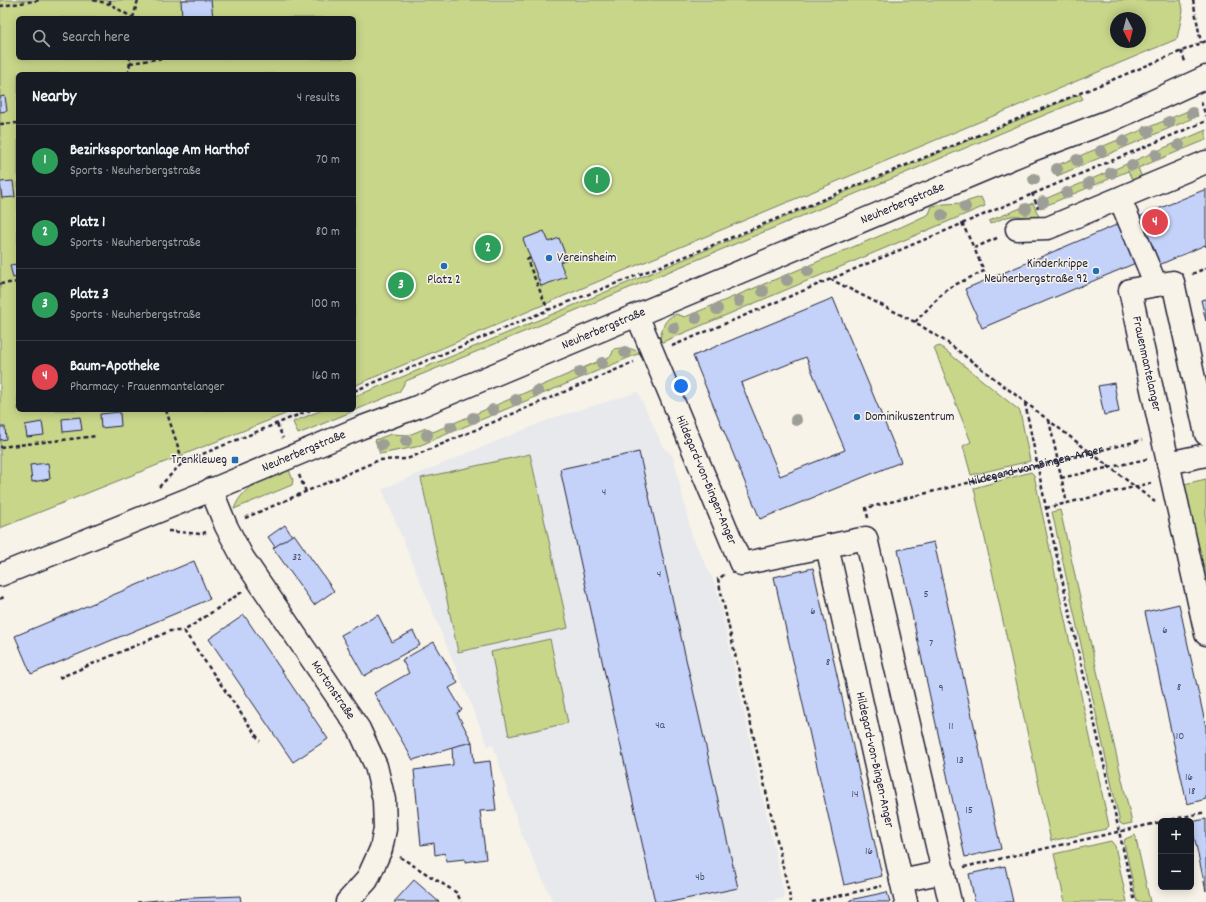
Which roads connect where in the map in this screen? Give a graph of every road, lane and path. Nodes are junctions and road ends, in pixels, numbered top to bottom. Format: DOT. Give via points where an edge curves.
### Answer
graph roads {
  1 [pos="41,0"];
  2 [pos="93,0"];
  3 [pos="138,0"];
  4 [pos="1193,0"];
  5 [pos="110,2"];
  6 [pos="0,6"];
  7 [pos="130,16"];
  8 [pos="134,16"];
  9 [pos="1206,41"];
  10 [pos="1201,43"];
  11 [pos="150,60"];
  12 [pos="130,63"];
  13 [pos="129,72"];
  14 [pos="1206,77"];
  15 [pos="1206,121"];
  16 [pos="16,123"];
  17 [pos="0,124"];
  18 [pos="1206,162"];
  19 [pos="1120,198"];
  20 [pos="1017,229"];
  21 [pos="974,248"];
  22 [pos="530,258"];
  23 [pos="830,279"];
  24 [pos="16,282"];
  25 [pos="0,284"];
  26 [pos="1156,285"];
  27 [pos="548,310"];
  28 [pos="637,315"];
  29 [pos="915,322"];
  30 [pos="356,390"];
  31 [pos="1025,403"];
  32 [pos="167,412"];
  33 [pos="305,412"];
  34 [pos="1049,420"];
  35 [pos="1206,434"];
  36 [pos="97,436"];
  37 [pos="1144,439"];
  38 [pos="0,447"];
  39 [pos="1090,453"];
  40 [pos="1206,456"];
  41 [pos="1057,460"];
  42 [pos="183,462"];
  43 [pos="1037,466"];
  44 [pos="1162,467"];
  45 [pos="1110,468"];
  46 [pos="1061,478"];
  47 [pos="1135,488"];
  48 [pos="211,489"];
  49 [pos="153,490"];
  50 [pos="306,492"];
  51 [pos="1067,504"];
  52 [pos="1046,508"];
  53 [pos="1180,521"];
  54 [pos="226,526"];
  55 [pos="168,531"];
  56 [pos="866,538"];
  57 [pos="828,546"];
  58 [pos="741,564"];
  59 [pos="0,574"];
  60 [pos="259,581"];
  61 [pos="1201,588"];
  62 [pos="184,630"];
  63 [pos="1206,634"];
  64 [pos="59,678"];
  65 [pos="260,741"];
  66 [pos="1206,812"];
  67 [pos="1179,818"];
  68 [pos="1158,823"];
  69 [pos="1119,831"];
  70 [pos="381,849"];
  71 [pos="944,872"];
  72 [pos="901,881"];
  73 [pos="347,902"];
  74 [pos="461,902"];
  75 [pos="791,902"];
  76 [pos="812,902"];
  77 [pos="906,902"];
  78 [pos="950,902"];
  79 [pos="1135,902"];
  1 -- 6 [label="path"];
  2 -- 5 [label="path"];
  3 -- 8 [label="path"];
  4 -- 10 [label="path"];
  5 -- 7 [label="path"];
  9 -- 10 [label="path"];
  10 -- 27 [label="path" via="690,256"];
  11 -- 12 [label="path"];
  12 -- 13 [label="path"];
  14 -- 28 [label="street, Neuherbergstraße" via="1112,120 1017,156"];
  15 -- 21 [label="path" via="962,223"];
  16 -- 17 [label="path"];
  18 -- 19 [label="street"];
  19 -- 20 [label="street" via="1048,228"];
  19 -- 26 [label="street"];
  20 -- 21 [label="path"];
  21 -- 29 [label="path" via="984,271 948,288"];
  22 -- 27 [label="path" via="527,260"];
  23 -- 29 [label="path"];
  24 -- 25 [label="path"];
  26 -- 35 [label="street, Frauenmantelanger" via="1172,282"];
  26 -- 44 [label="street, Frauenmantelanger" via="1130,290"];
  27 -- 30 [label="path"];
  28 -- 48 [label="street, Neuherbergstraße"];
  28 -- 58 [label="street, Hildegard-von-Bingen-Anger"];
  29 -- 31 [label="path" via="948,342"];
  31 -- 34 [label="path"];
  31 -- 43 [label="path"];
  32 -- 42 [label="path"];
  33 -- 42 [label="path"];
  34 -- 39 [label="path"];
  34 -- 41 [label="path"];
  36 -- 38 [label="path"];
  37 -- 39 [label="path, Hildegard-von-Bingen-Anger"];
  39 -- 41 [label="path, Hildegard-von-Bingen-Anger"];
  39 -- 45 [label="path"];
  40 -- 44 [label="street"];
  41 -- 43 [label="path, Hildegard-von-Bingen-Anger"];
  41 -- 46 [label="path"];
  42 -- 49 [label="path"];
  43 -- 52 [label="path"];
  43 -- 56 [label="path, Hildegard-von-Bingen-Anger" via="866,508 870,528"];
  44 -- 45 [label="path"];
  44 -- 47 [label="path"];
  44 -- 53 [label="street, Frauenmantelanger"];
  45 -- 46 [label="path"];
  45 -- 47 [label="path"];
  46 -- 51 [label="path"];
  47 -- 51 [label="path"];
  47 -- 53 [label="path"];
  48 -- 54 [label="street, Mortonstraße"];
  48 -- 59 [label="street, Neuherbergstraße"];
  50 -- 54 [label="path"];
  51 -- 52 [label="path"];
  52 -- 69 [label="path"];
  53 -- 61 [label="street, Frauenmantelanger"];
  54 -- 55 [label="path" via="201,534"];
  54 -- 60 [label="street, Mortonstraße"];
  56 -- 57 [label="street"];
  56 -- 71 [label="street"];
  57 -- 58 [label="street"];
  57 -- 72 [label="street, Hildegard-von-Bingen-Anger"];
  58 -- 75 [label="path" via="718,579"];
  60 -- 62 [label="path"];
  60 -- 70 [label="street, Mortonstraße" via="362,735 376,766 384,800 385,829"];
  61 -- 63 [label="street, Frauenmantelanger"];
  62 -- 64 [label="path" via="170,631"];
  62 -- 65 [label="path"];
  66 -- 67 [label="path"];
  68 -- 69 [label="path"];
  69 -- 71 [label="path"];
  69 -- 79 [label="path"];
  70 -- 73 [label="street, Mortonstraße" via="367,880"];
  70 -- 74 [label="path" via="400,857 457,893"];
  71 -- 72 [label="street"];
  71 -- 78 [label="street"];
  72 -- 76 [label="path"];
  72 -- 77 [label="street, Hildegard-von-Bingen-Anger"];
}
